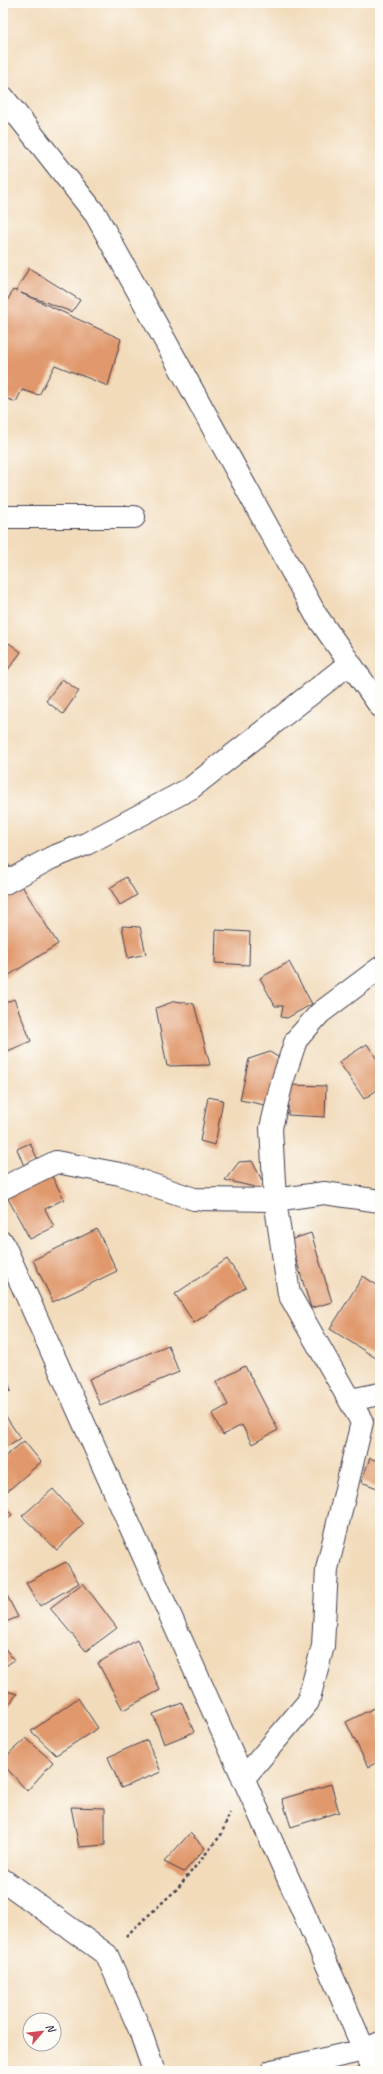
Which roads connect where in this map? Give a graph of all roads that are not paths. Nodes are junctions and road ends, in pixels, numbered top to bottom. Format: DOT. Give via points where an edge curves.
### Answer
graph roads {
  1 [pos="3,97"];
  2 [pos="3,517"];
  3 [pos="134,517"];
  4 [pos="350,663"];
  5 [pos="380,706"];
  6 [pos="3,884"];
  7 [pos="380,968"];
  8 [pos="3,1188"];
  9 [pos="275,1200"];
  10 [pos="380,1201"];
  11 [pos="3,1243"];
  12 [pos="380,1394"];
  13 [pos="350,1400"];
  14 [pos="243,1779"];
  15 [pos="3,1880"];
  16 [pos="372,2046"];
  17 [pos="154,2071"];
  18 [pos="272,2071"];
  19 [pos="373,2071"];
  1 -- 4 [label="street" via="96,216 316,615"];
  2 -- 3 [label="street"];
  4 -- 5 [label="street"];
  4 -- 6 [label="street" via="191,788 86,844 51,858"];
  7 -- 9 [label="street" via="320,1013 296,1040 282,1082 272,1128"];
  8 -- 9 [label="street" via="56,1162 120,1174 194,1199"];
  9 -- 10 [label="street" via="324,1193"];
  9 -- 13 [label="street" via="289,1294"];
  11 -- 14 [label="street"];
  12 -- 13 [label="street"];
  13 -- 14 [label="street" via="362,1422 327,1569 323,1646 308,1702"];
  14 -- 16 [label="street" via="337,1987"];
  15 -- 17 [label="street" via="106,1954 139,2028"];
  16 -- 18 [label="street"];
  16 -- 19 [label="street"];
}
